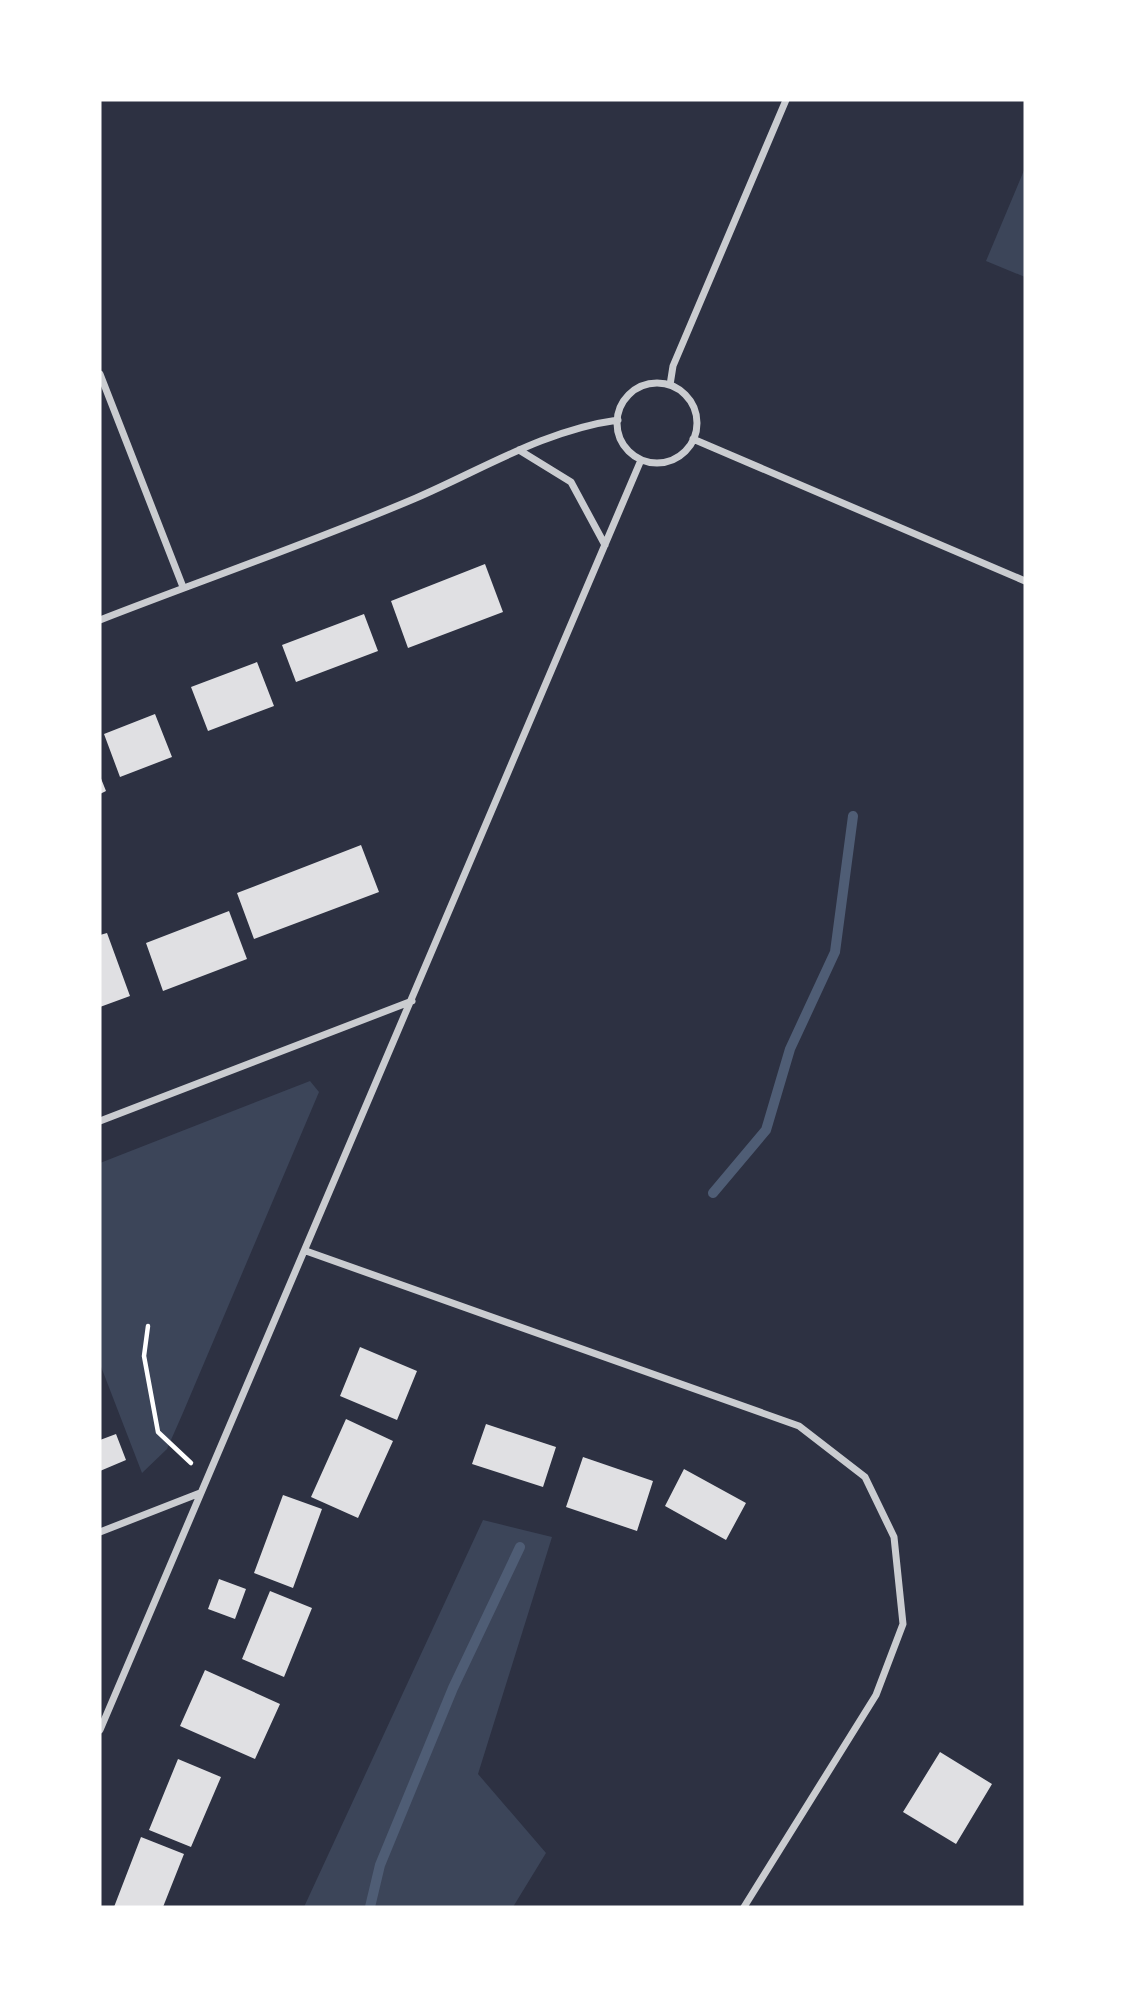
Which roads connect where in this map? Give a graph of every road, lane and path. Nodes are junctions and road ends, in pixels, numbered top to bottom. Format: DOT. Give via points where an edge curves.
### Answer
graph roads {
  1 [pos="786,100"];
  2 [pos="100,374"];
  3 [pos="670,385"];
  4 [pos="618,420"];
  5 [pos="694,439"];
  6 [pos="519,450"];
  7 [pos="641,460"];
  8 [pos="605,545"];
  9 [pos="1025,581"];
  10 [pos="183,587"];
  11 [pos="100,620"];
  12 [pos="412,1001"];
  13 [pos="100,1121"];
  14 [pos="306,1251"];
  15 [pos="148,1326"];
  16 [pos="207,1478"];
  17 [pos="201,1493"];
  18 [pos="100,1532"];
  19 [pos="100,1730"];
  20 [pos="744,1907"];
  1 -- 3 [label="street" via="673,366"];
  2 -- 10 [label="street"];
  3 -- 4 [label="street" via="645,385 632,392"];
  3 -- 5 [label="street" via="690,400 695,411"];
  4 -- 6 [label="street" via="584,425"];
  4 -- 7 [label="street" via="622,441"];
  5 -- 7 [label="street" via="668,461"];
  5 -- 9 [label="street"];
  6 -- 8 [label="street" via="571,482"];
  6 -- 10 [label="street" via="416,498"];
  7 -- 8 [label="street"];
  8 -- 12 [label="street"];
  10 -- 11 [label="street"];
  12 -- 13 [label="street"];
  12 -- 14 [label="street"];
  14 -- 16 [label="street"];
  14 -- 20 [label="street" via="799,1426 864,1477 894,1537 903,1624 876,1695"];
  15 -- 16 [label="path" via="144,1356 158,1432"];
  16 -- 17 [label="street"];
  17 -- 18 [label="street"];
  17 -- 19 [label="street"];
}
